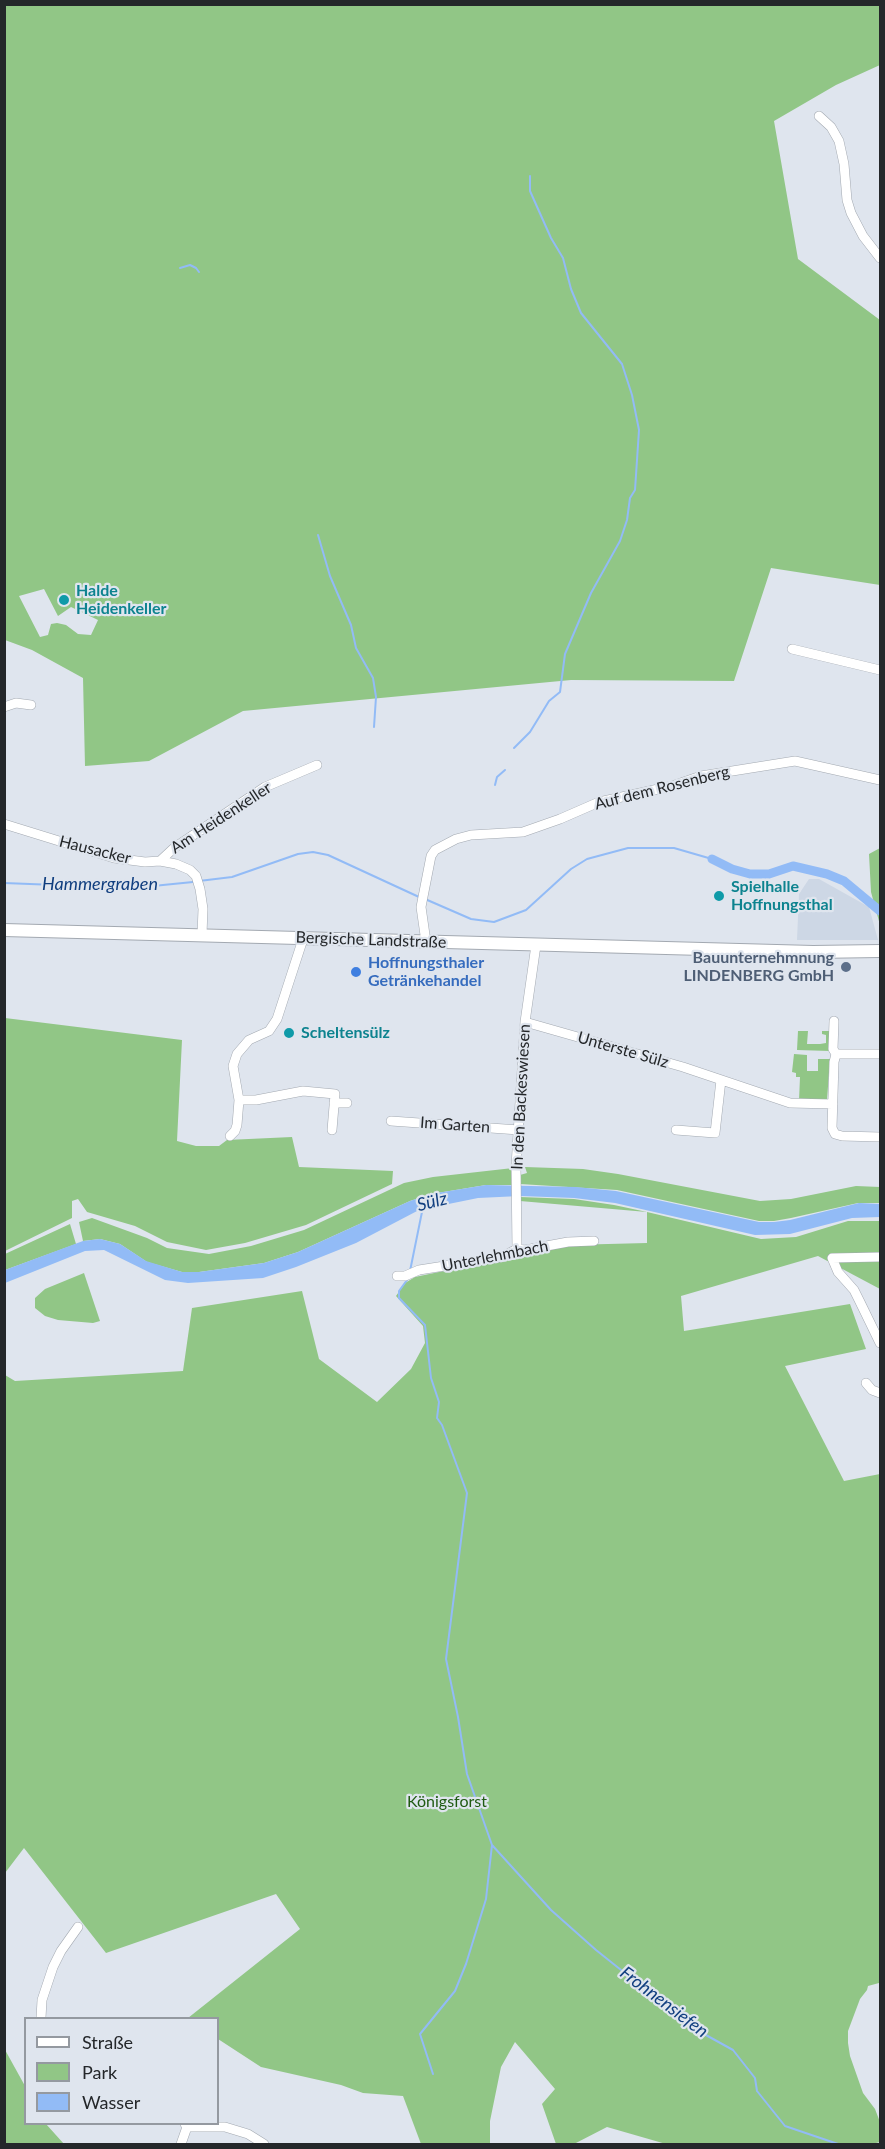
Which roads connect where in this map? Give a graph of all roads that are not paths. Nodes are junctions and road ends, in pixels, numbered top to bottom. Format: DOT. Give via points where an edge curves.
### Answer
graph roads {
  1 [pos="819,116"];
  2 [pos="880,258"];
  3 [pos="792,649"];
  4 [pos="880,670"];
  5 [pos="31,705"];
  6 [pos="4,707"];
  7 [pos="317,765"];
  8 [pos="880,780"];
  9 [pos="4,824"];
  10 [pos="160,861"];
  11 [pos="4,930"];
  12 [pos="202,934"];
  13 [pos="303,939"];
  14 [pos="426,942"];
  15 [pos="536,945"];
  16 [pos="880,951"];
  17 [pos="834,1021"];
  18 [pos="525,1023"];
  19 [pos="836,1054"];
  20 [pos="880,1054"];
  21 [pos="721,1080"];
  22 [pos="239,1100"];
  23 [pos="334,1102"];
  24 [pos="347,1103"];
  25 [pos="833,1104"];
  26 [pos="391,1121"];
  27 [pos="332,1130"];
  28 [pos="519,1130"];
  29 [pos="676,1130"];
  30 [pos="230,1136"];
  31 [pos="880,1137"];
  32 [pos="594,1241"];
  33 [pos="517,1250"];
  34 [pos="880,1257"];
  35 [pos="397,1276"];
  36 [pos="880,1343"];
  37 [pos="866,1383"];
  38 [pos="880,1394"];
  39 [pos="78,1927"];
  40 [pos="41,2017"];
  41 [pos="186,2125"];
  42 [pos="181,2145"];
  43 [pos="264,2145"];
  1 -- 2 [label="street" via="839,141 851,213 862,236"];
  3 -- 4 [label="street"];
  5 -- 6 [label="street" via="16,703"];
  7 -- 10 [label="street, Am Heidenkeller" via="265,787"];
  8 -- 14 [label="street, Auf dem Rosenberg" via="795,761 701,776 600,802 523,832 456,839 431,856 422,898"];
  9 -- 10 [label="street, Hausacker" via="114,858"];
  10 -- 12 [label="street, Hausacker" via="183,867 196,876 203,909"];
  11 -- 12 [label="main road, Bergische Landstraße"];
  12 -- 13 [label="main road, Bergische Landstraße"];
  13 -- 14 [label="main road, Bergische Landstraße"];
  13 -- 22 [label="street" via="277,1019 269,1031 249,1040 237,1054 233,1076"];
  14 -- 15 [label="main road, Bergische Landstraße"];
  15 -- 16 [label="main road, Bergische Landstraße"];
  15 -- 18 [label="street, In den Backeswiesen"];
  17 -- 19 [label="street"];
  18 -- 21 [label="street, Unterste Sülz"];
  18 -- 28 [label="street, In den Backeswiesen"];
  19 -- 20 [label="street"];
  19 -- 25 [label="street"];
  21 -- 25 [label="street, Unterste Sülz" via="790,1103"];
  21 -- 29 [label="street" via="715,1133"];
  22 -- 23 [label="street" via="303,1091 335,1094"];
  22 -- 30 [label="street" via="236,1131"];
  23 -- 24 [label="street"];
  23 -- 27 [label="street"];
  25 -- 31 [label="street" via="835,1134"];
  26 -- 28 [label="street, Im Garten"];
  28 -- 33 [label="street, In den Backeswiesen"];
  32 -- 33 [label="street, Unterlehmbach"];
  33 -- 35 [label="street, Unterlehmbach" via="502,1257"];
  34 -- 36 [label="street" via="832,1258 854,1290"];
  37 -- 38 [label="street"];
  39 -- 40 [label="street" via="53,1967 42,2000"];
  41 -- 42 [label="street"];
  41 -- 43 [label="street" via="237,2129"];
}
